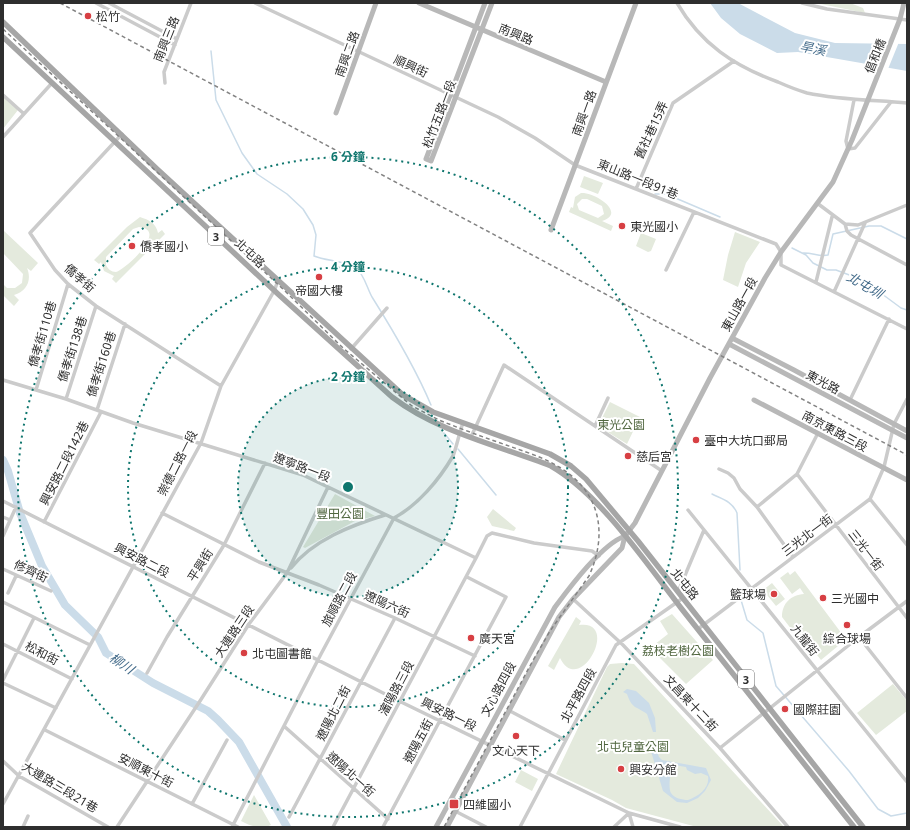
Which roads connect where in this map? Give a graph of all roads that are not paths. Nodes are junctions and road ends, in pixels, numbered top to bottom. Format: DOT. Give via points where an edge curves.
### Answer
graph roads {
  1 [pos="96,3"];
  2 [pos="109,3"];
  3 [pos="191,3"];
  4 [pos="255,3"];
  5 [pos="376,3"];
  6 [pos="419,3"];
  7 [pos="485,3"];
  8 [pos="492,3"];
  9 [pos="636,3"];
  10 [pos="677,3"];
  11 [pos="802,3"];
  12 [pos="904,3"];
  13 [pos="900,19"];
  14 [pos="907,20"];
  15 [pos="3,22"];
  16 [pos="476,28"];
  17 [pos="481,30"];
  18 [pos="3,37"];
  19 [pos="177,39"];
  20 [pos="175,45"];
  21 [pos="358,52"];
  22 [pos="734,61"];
  23 [pos="606,82"];
  24 [pos="52,83"];
  25 [pos="165,83"];
  26 [pos="871,92"];
  27 [pos="3,95"];
  28 [pos="453,97"];
  29 [pos="854,100"];
  30 [pos="868,101"];
  31 [pos="890,102"];
  32 [pos="907,103"];
  33 [pos="336,112"];
  34 [pos="23,113"];
  35 [pos="122,134"];
  36 [pos="3,137"];
  37 [pos="115,142"];
  38 [pos="848,149"];
  39 [pos="575,165"];
  40 [pos="636,189"];
  41 [pos="817,203"];
  42 [pos="907,205"];
  43 [pos="694,212"];
  44 [pos="832,217"];
  45 [pos="865,223"];
  46 [pos="845,224"];
  47 [pos="551,230"];
  48 [pos="859,239"];
  49 [pos="781,252"];
  50 [pos="907,265"];
  51 [pos="666,270"];
  52 [pos="278,281"];
  53 [pos="816,282"];
  54 [pos="68,284"];
  55 [pos="274,291"];
  56 [pos="834,292"];
  57 [pos="96,306"];
  58 [pos="386,309"];
  59 [pos="889,319"];
  60 [pos="125,324"];
  61 [pos="907,329"];
  62 [pos="732,338"];
  63 [pos="729,344"];
  64 [pos="351,349"];
  65 [pos="3,380"];
  66 [pos="221,386"];
  67 [pos="36,390"];
  68 [pos="608,398"];
  69 [pos="66,399"];
  70 [pos="907,399"];
  71 [pos="754,400"];
  72 [pos="850,400"];
  73 [pos="99,411"];
  74 [pos="463,423"];
  75 [pos="595,426"];
  76 [pos="474,427"];
  77 [pos="893,427"];
  78 [pos="907,431"];
  79 [pos="460,432"];
  80 [pos="819,433"];
  81 [pos="470,437"];
  82 [pos="907,438"];
  83 [pos="201,443"];
  84 [pos="265,464"];
  85 [pos="884,468"];
  86 [pos="719,469"];
  87 [pos="662,471"];
  88 [pos="797,474"];
  89 [pos="907,480"];
  90 [pos="328,487"];
  91 [pos="870,499"];
  92 [pos="3,501"];
  93 [pos="756,507"];
  94 [pos="18,508"];
  95 [pos="688,510"];
  96 [pos="162,513"];
  97 [pos="385,515"];
  98 [pos="3,517"];
  99 [pos="394,518"];
  100 [pos="10,520"];
  101 [pos="44,522"];
  102 [pos="835,526"];
  103 [pos="704,530"];
  104 [pos="630,531"];
  105 [pos="3,536"];
  106 [pos="625,536"];
  107 [pos="224,544"];
  108 [pos="907,545"];
  109 [pos="599,556"];
  110 [pos="793,557"];
  111 [pos="476,558"];
  112 [pos="133,566"];
  113 [pos="3,569"];
  114 [pos="287,573"];
  115 [pos="16,576"];
  116 [pos="466,577"];
  117 [pos="752,589"];
  118 [pos="51,591"];
  119 [pos="678,592"];
  120 [pos="8,594"];
  121 [pos="192,597"];
  122 [pos="683,598"];
  123 [pos="350,599"];
  124 [pos="572,599"];
  125 [pos="907,601"];
  126 [pos="3,602"];
  127 [pos="677,602"];
  128 [pos="898,608"];
  129 [pos="34,618"];
  130 [pos="395,618"];
  131 [pos="907,618"];
  132 [pos="249,624"];
  133 [pos="704,625"];
  134 [pos="698,629"];
  135 [pos="434,637"];
  136 [pos="859,637"];
  137 [pos="619,642"];
  138 [pos="91,643"];
  139 [pos="3,644"];
  140 [pos="17,651"];
  141 [pos="475,656"];
  142 [pos="318,659"];
  143 [pos="817,671"];
  144 [pos="147,673"];
  145 [pos="72,679"];
  146 [pos="361,680"];
  147 [pos="3,681"];
  148 [pos="907,698"];
  149 [pos="400,701"];
  150 [pos="56,708"];
  151 [pos="769,708"];
  152 [pos="510,711"];
  153 [pos="764,713"];
  154 [pos="440,720"];
  155 [pos="285,727"];
  156 [pos="45,730"];
  157 [pos="227,740"];
  158 [pos="483,740"];
  159 [pos="565,740"];
  160 [pos="491,745"];
  161 [pos="720,748"];
  162 [pos="320,759"];
  163 [pos="3,761"];
  164 [pos="548,772"];
  165 [pos="19,776"];
  166 [pos="147,781"];
  167 [pos="907,782"];
  168 [pos="354,789"];
  169 [pos="3,804"];
  170 [pos="192,804"];
  171 [pos="455,811"];
  172 [pos="628,814"];
  173 [pos="28,816"];
  174 [pos="289,817"];
  175 [pos="388,819"];
  176 [pos="233,826"];
  177 [pos="23,827"];
  178 [pos="108,827"];
  179 [pos="117,827"];
  180 [pos="238,827"];
  181 [pos="333,827"];
  182 [pos="384,827"];
  183 [pos="436,827"];
  184 [pos="447,827"];
  185 [pos="486,827"];
  186 [pos="520,827"];
  187 [pos="614,827"];
  188 [pos="633,827"];
  189 [pos="680,827"];
  190 [pos="788,827"];
  191 [pos="854,827"];
  192 [pos="863,827"];
  1 -- 20 [label="street"];
  2 -- 19 [label="street"];
  3 -- 19 [label="street, 南興三路"];
  4 -- 21 [label="street, 順興街"];
  5 -- 21 [label="street, 南興二路"];
  6 -- 16 [label="street, 南興路"];
  7 -- 16 [label="street, 松竹五路一段"];
  8 -- 17 [label="street, 松竹五路一段"];
  9 -- 23 [label="street, 南興一路"];
  10 -- 22 [label="street" via="701,35"];
  11 -- 13 [label="street" via="827,10"];
  12 -- 13 [label="street"];
  13 -- 14 [label="street"];
  13 -- 26 [label="street, 倡和橋"];
  15 -- 35 [label="main road, 北屯路 / 3"];
  16 -- 17 [label="street, 南興路"];
  16 -- 28 [label="street, 松竹五路一段"];
  17 -- 23 [label="street, 南興路"];
  17 -- 28 [label="street, 松竹五路一段"];
  18 -- 24 [label="main road, 北屯路 / 3"];
  19 -- 20 [label="street, 南興三路"];
  20 -- 25 [label="street, 南興三路" via="164,72"];
  21 -- 28 [label="street, 順興街"];
  21 -- 33 [label="street, 南興二路"];
  22 -- 29 [label="street" via="749,71 800,91"];
  22 -- 40 [label="street, 舊社巷15弄" via="673,103"];
  23 -- 39 [label="street, 南興一路"];
  24 -- 34 [label="street"];
  24 -- 37 [label="main road, 北屯路 / 3"];
  26 -- 30 [label="street, 東山路一段"];
  27 -- 34 [label="street"];
  28 -- 28 [label="street, 松竹五路一段" via="426,159 431,161"];
  28 -- 39 [label="street, 順興街" via="517,127"];
  29 -- 30 [label="street"];
  29 -- 38 [label="street" via="846,141"];
  30 -- 31 [label="street"];
  30 -- 38 [label="street, 東山路一段"];
  31 -- 32 [label="street"];
  31 -- 38 [label="street" via="855,148"];
  34 -- 36 [label="street"];
  35 -- 37 [label="street, 僑孝街"];
  35 -- 52 [label="main road, 北屯路 / 3"];
  37 -- 54 [label="street, 僑孝街" via="30,234"];
  37 -- 55 [label="main road, 北屯路 / 3"];
  38 -- 41 [label="street, 東山路一段" via="832,182"];
  39 -- 40 [label="street, 東山路一段91巷"];
  39 -- 47 [label="street, 南興一路"];
  40 -- 43 [label="street, 東山路一段91巷"];
  41 -- 44 [label="street"];
  41 -- 49 [label="street, 東山路一段"];
  42 -- 45 [label="street"];
  43 -- 49 [label="street, 東山路一段91巷" via="776,244"];
  43 -- 51 [label="street"];
  44 -- 46 [label="street"];
  44 -- 53 [label="street"];
  45 -- 46 [label="street"];
  45 -- 48 [label="street"];
  46 -- 48 [label="street" via="847,231"];
  48 -- 50 [label="street"];
  48 -- 56 [label="street"];
  49 -- 53 [label="street" via="781,265"];
  49 -- 62 [label="street, 東山路一段"];
  52 -- 55 [label="street, 崇德二路一段"];
  52 -- 64 [label="main road, 北屯路 / 3"];
  53 -- 56 [label="street"];
  54 -- 57 [label="street, 僑孝街"];
  54 -- 67 [label="street, 僑孝街110巷"];
  55 -- 66 [label="street, 崇德二路一段"];
  55 -- 79 [label="main road, 北屯路 / 3" via="392,397 413,412"];
  56 -- 59 [label="street"];
  57 -- 60 [label="street, 僑孝街"];
  57 -- 69 [label="street, 僑孝街138巷"];
  58 -- 64 [label="street"];
  59 -- 61 [label="street"];
  59 -- 72 [label="street"];
  60 -- 66 [label="street, 僑孝街"];
  60 -- 73 [label="street, 僑孝街160巷"];
  62 -- 63 [label="street, 東山路一段"];
  62 -- 72 [label="street, 東光路"];
  63 -- 77 [label="street, 東光路"];
  63 -- 87 [label="street, 東山路一段"];
  64 -- 74 [label="main road, 北屯路 / 3" via="403,395 433,412"];
  65 -- 67 [label="street, 遼寧路一段"];
  66 -- 83 [label="street, 崇德二路一段"];
  67 -- 69 [label="street, 遼寧路一段"];
  68 -- 75 [label="street"];
  69 -- 73 [label="street, 遼寧路一段"];
  70 -- 77 [label="street, 三光北一街"];
  71 -- 80 [label="street, 南京東路三段"];
  72 -- 77 [label="street, 東光路"];
  73 -- 83 [label="street, 遼寧路一段"];
  73 -- 101 [label="street, 興安路二段142巷"];
  74 -- 76 [label="main road, 北屯路 / 3"];
  74 -- 79 [label="street"];
  75 -- 76 [label="street" via="504,365"];
  75 -- 87 [label="street"];
  76 -- 81 [label="street"];
  76 -- 104 [label="main road, 北屯路 / 3" via="542,451 571,466 590,483"];
  77 -- 78 [label="street, 東光路"];
  77 -- 82 [label="street, 東光路"];
  77 -- 85 [label="street, 三光北一街"];
  79 -- 81 [label="main road, 北屯路 / 3"];
  79 -- 99 [label="street, 旅順路二段" via="450,460 420,499 406,512"];
  80 -- 85 [label="street, 南京東路三段"];
  80 -- 88 [label="street"];
  81 -- 106 [label="main road, 北屯路 / 3" via="551,466 561,472 584,491"];
  83 -- 84 [label="street, 遼寧路一段"];
  83 -- 96 [label="street, 崇德二路一段"];
  84 -- 90 [label="street, 遼寧路一段" via="303,475"];
  84 -- 107 [label="street, 平興街"];
  85 -- 89 [label="street, 南京東路三段"];
  85 -- 91 [label="street, 三光北一街"];
  86 -- 93 [label="street" via="734,478"];
  87 -- 104 [label="street, 東山路一段"];
  88 -- 93 [label="street"];
  88 -- 102 [label="street, 三光一街"];
  90 -- 97 [label="street, 遼寧路一段"];
  90 -- 114 [label="street, 大連路三段"];
  91 -- 102 [label="street, 三光北一街"];
  91 -- 108 [label="street"];
  92 -- 94 [label="street"];
  93 -- 110 [label="street"];
  94 -- 100 [label="street"];
  94 -- 101 [label="street, 興安路二段"];
  95 -- 103 [label="street, 九龍街"];
  96 -- 107 [label="street, 遼陽六街"];
  96 -- 112 [label="street, 崇德二路一段"];
  97 -- 99 [label="street, 遼寧路一段"];
  97 -- 114 [label="street, 大連路三段" via="356,524 302,555"];
  98 -- 100 [label="street"];
  99 -- 111 [label="street, 遼寧路一段"];
  99 -- 123 [label="street, 旅順路二段"];
  100 -- 105 [label="street"];
  101 -- 112 [label="street, 興安路二段"];
  102 -- 110 [label="street, 三光北一街"];
  102 -- 128 [label="street, 三光一街"];
  103 -- 117 [label="street, 九龍街"];
  103 -- 119 [label="street"];
  104 -- 106 [label="street, 文心路四段"];
  104 -- 119 [label="main road, 北屯路 / 3"];
  106 -- 109 [label="street, 文心路四段" via="615,540"];
  106 -- 124 [label="street, 文心路四段" via="622,548"];
  106 -- 127 [label="main road, 北屯路 / 3"];
  107 -- 114 [label="street, 遼陽六街"];
  107 -- 121 [label="street, 平興街"];
  109 -- 111 [label="street" via="592,551 534,543 492,533 487,536"];
  109 -- 158 [label="street, 文心路四段" via="570,587 546,619"];
  110 -- 117 [label="street, 三光北一街"];
  111 -- 116 [label="street, 瀋陽路三段"];
  112 -- 121 [label="street, 興安路二段"];
  112 -- 138 [label="street, 崇德二路一段"];
  113 -- 115 [label="street, 修齊街"];
  114 -- 123 [label="street, 遼陽六街"];
  114 -- 132 [label="street, 大連路三段"];
  115 -- 118 [label="street, 修齊街"];
  115 -- 120 [label="street"];
  116 -- 135 [label="street, 瀋陽路三段"];
  116 -- 141 [label="street, 遼陽五街" via="506,597"];
  117 -- 133 [label="street, 三光北一街"];
  117 -- 143 [label="street, 九龍街"];
  119 -- 122 [label="main road, 北屯路 / 3"];
  121 -- 132 [label="street, 興安路二段"];
  121 -- 144 [label="street, 平興街"];
  122 -- 127 [label="street, 北平路四段"];
  122 -- 133 [label="main road, 北屯路 / 3"];
  123 -- 130 [label="street, 遼陽六街"];
  123 -- 142 [label="street, 旅順路二段"];
  124 -- 137 [label="street, 文昌東十二街"];
  124 -- 152 [label="street, 文心路四段" via="555,623"];
  125 -- 128 [label="street"];
  126 -- 129 [label="street"];
  127 -- 134 [label="main road, 北屯路 / 3"];
  127 -- 137 [label="street, 北平路四段"];
  128 -- 131 [label="street, 三光一街"];
  128 -- 136 [label="street"];
  129 -- 138 [label="street"];
  129 -- 140 [label="street"];
  130 -- 135 [label="street, 遼陽六街"];
  130 -- 146 [label="street, 遼陽北二街"];
  132 -- 142 [label="street, 興安路一段"];
  132 -- 166 [label="street, 大連路三段"];
  133 -- 134 [label="street, 三光北一街"];
  133 -- 151 [label="main road, 北屯路 / 3"];
  134 -- 153 [label="main road, 北屯路 / 3"];
  135 -- 141 [label="street, 遼陽六街"];
  135 -- 149 [label="street, 瀋陽路三段"];
  136 -- 143 [label="street"];
  136 -- 148 [label="street"];
  137 -- 159 [label="street, 北平路四段"];
  137 -- 161 [label="street, 文昌東十二街"];
  138 -- 145 [label="street"];
  139 -- 140 [label="street, 松和街"];
  140 -- 145 [label="street, 松和街"];
  140 -- 147 [label="street"];
  141 -- 154 [label="street, 遼陽五街"];
  142 -- 146 [label="street, 興安路一段"];
  142 -- 155 [label="street, 旅順路二段"];
  143 -- 151 [label="street"];
  143 -- 167 [label="street, 九龍街"];
  145 -- 150 [label="street"];
  146 -- 149 [label="street, 興安路一段"];
  146 -- 162 [label="street, 遼陽北二街"];
  147 -- 150 [label="street"];
  149 -- 154 [label="street, 興安路一段"];
  149 -- 168 [label="street, 瀋陽路三段"];
  150 -- 156 [label="street"];
  151 -- 153 [label="street"];
  151 -- 192 [label="main road, 北屯路 / 3"];
  152 -- 159 [label="street"];
  152 -- 160 [label="street, 文心路四段"];
  153 -- 161 [label="street"];
  153 -- 191 [label="main road, 北屯路 / 3"];
  154 -- 158 [label="street, 興安路一段"];
  154 -- 175 [label="street, 遼陽五街"];
  155 -- 162 [label="street, 遼陽北一街"];
  155 -- 176 [label="street, 旅順路二段"];
  156 -- 165 [label="street"];
  156 -- 166 [label="street, 安順東十街"];
  157 -- 170 [label="street"];
  158 -- 160 [label="street, 興安路一段"];
  158 -- 183 [label="street, 文心路四段"];
  159 -- 164 [label="street, 北平路四段"];
  160 -- 164 [label="street, 興安路一段"];
  160 -- 171 [label="street, 文心路四段"];
  161 -- 190 [label="street, 文昌東十二街"];
  162 -- 168 [label="street, 遼陽北一街"];
  162 -- 174 [label="street, 遼陽北二街"];
  163 -- 165 [label="street, 大連路三段21巷"];
  164 -- 172 [label="street, 興安路一段"];
  164 -- 186 [label="street, 北平路四段"];
  165 -- 169 [label="street"];
  165 -- 178 [label="street, 大連路三段21巷"];
  166 -- 170 [label="street, 安順東十街"];
  166 -- 179 [label="street"];
  168 -- 175 [label="street, 遼陽北一街"];
  168 -- 181 [label="street, 瀋陽路三段"];
  170 -- 176 [label="street, 安順東十街"];
  171 -- 184 [label="street, 文心路四段"];
  171 -- 185 [label="street"];
  172 -- 187 [label="street"];
  172 -- 188 [label="street"];
  172 -- 189 [label="street, 興安路一段"];
  173 -- 177 [label="street"];
  175 -- 182 [label="street, 遼陽五街"];
  176 -- 180 [label="street, 安順東十街"];
}
